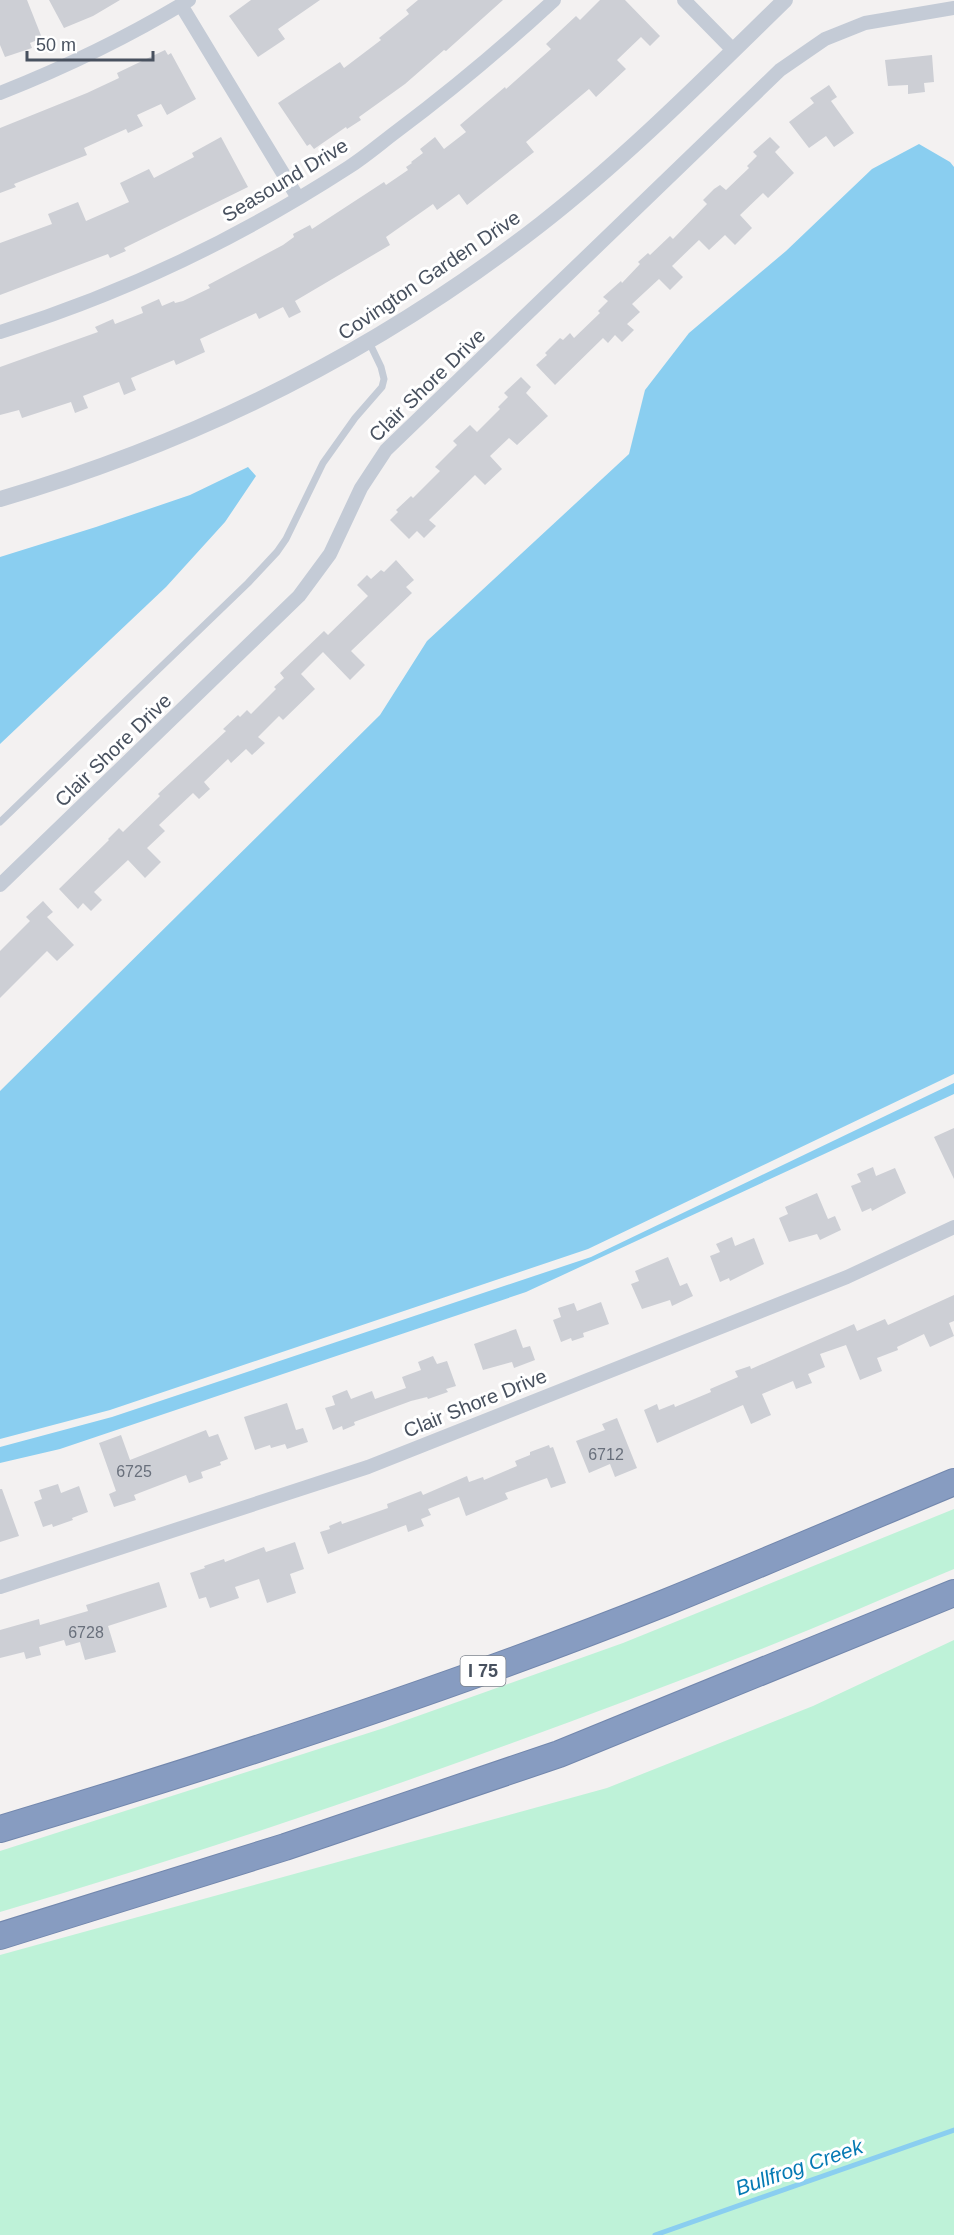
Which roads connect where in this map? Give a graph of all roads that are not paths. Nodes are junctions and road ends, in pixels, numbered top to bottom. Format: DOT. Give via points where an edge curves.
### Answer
graph roads {
  1 [pos="554,0"];
  2 [pos="684,0"];
  3 [pos="785,0"];
  4 [pos="185,3"];
  5 [pos="954,8"];
  6 [pos="733,50"];
  7 [pos="0,93"];
  8 [pos="298,198"];
  9 [pos="0,332"];
  10 [pos="369,342"];
  11 [pos="0,499"];
  12 [pos="0,822"];
  13 [pos="0,885"];
  14 [pos="954,1227"];
  15 [pos="954,1482"];
  16 [pos="0,1587"];
  17 [pos="954,1593"];
  18 [pos="0,1829"];
  19 [pos="0,1936"];
  1 -- 8 [label="street, Seasound Drive" via="446,95 351,166"];
  2 -- 6 [label="street"];
  3 -- 6 [label="street, Covington Garden Drive"];
  4 -- 7 [label="street" via="122,39"];
  4 -- 8 [label="street"];
  5 -- 13 [label="street, Clair Shore Drive" via="865,23 825,39 780,70 386,450 361,488 330,555 299,596"];
  6 -- 10 [label="street, Covington Garden Drive" via="610,167 540,225 414,315"];
  8 -- 9 [label="street, Seasound Drive" via="147,276"];
  10 -- 11 [label="street, Covington Garden Drive" via="211,424 58,482"];
  10 -- 12 [label="lane" via="381,367 382,387 323,463 277,552"];
  14 -- 16 [label="street, Clair Shore Drive" via="847,1277 368,1467"];
  15 -- 18 [label="highway, I 75" via="666,1602 481,1671 216,1762"];
  17 -- 19 [label="highway" via="560,1754 285,1847"];
}
